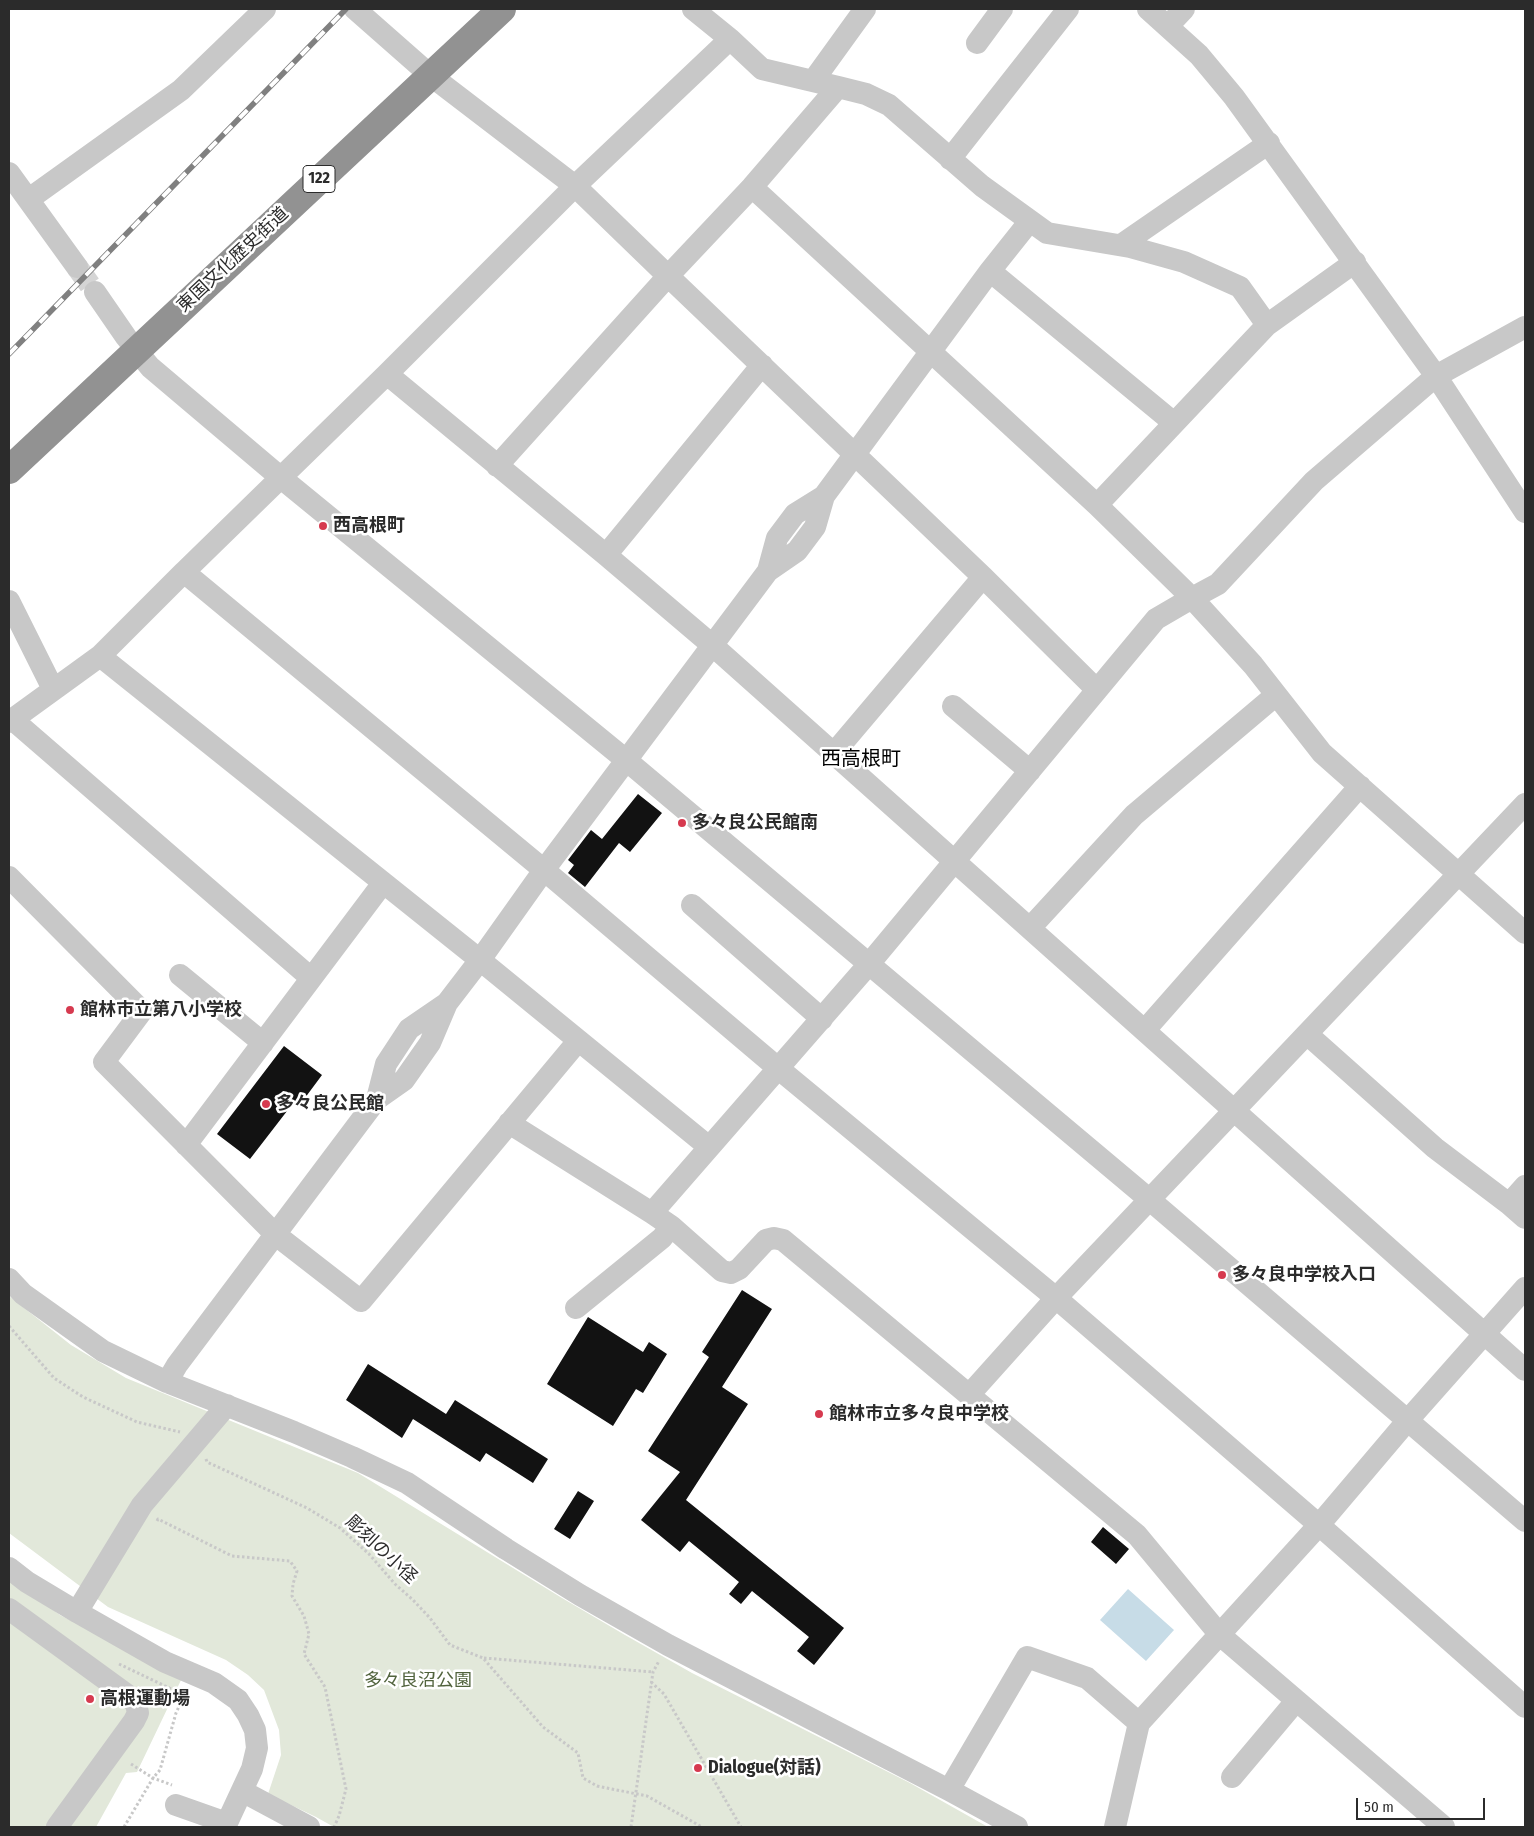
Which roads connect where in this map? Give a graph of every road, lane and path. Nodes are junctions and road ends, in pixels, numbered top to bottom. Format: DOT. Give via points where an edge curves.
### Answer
graph roads {
  1 [pos="265,9"];
  2 [pos="355,9"];
  3 [pos="502,9"];
  4 [pos="693,9"];
  5 [pos="865,9"];
  6 [pos="1002,9"];
  7 [pos="1068,9"];
  8 [pos="1148,9"];
  9 [pos="1177,14"];
  10 [pos="730,39"];
  11 [pos="977,43"];
  12 [pos="430,74"];
  13 [pos="813,81"];
  14 [pos="838,87"];
  15 [pos="1269,143"];
  16 [pos="950,158"];
  17 [pos="9,173"];
  18 [pos="575,186"];
  19 [pos="752,187"];
  20 [pos="29,199"];
  21 [pos="1029,222"];
  22 [pos="1121,245"];
  23 [pos="1355,262"];
  24 [pos="77,267"];
  25 [pos="990,271"];
  26 [pos="668,276"];
  27 [pos="96,292"];
  28 [pos="1268,325"];
  29 [pos="1525,326"];
  30 [pos="137,350"];
  31 [pos="931,352"];
  32 [pos="762,365"];
  33 [pos="387,374"];
  34 [pos="1436,376"];
  35 [pos="1174,424"];
  36 [pos="854,455"];
  37 [pos="497,466"];
  38 [pos="9,470"];
  39 [pos="280,476"];
  40 [pos="1097,506"];
  41 [pos="1525,512"];
  42 [pos="606,555"];
  43 [pos="184,572"];
  44 [pos="983,577"];
  45 [pos="1192,598"];
  46 [pos="9,601"];
  47 [pos="712,645"];
  48 [pos="100,656"];
  49 [pos="53,689"];
  50 [pos="1097,690"];
  51 [pos="1276,696"];
  52 [pos="953,706"];
  53 [pos="10,720"];
  54 [pos="834,753"];
  55 [pos="626,760"];
  56 [pos="1030,771"];
  57 [pos="1360,786"];
  58 [pos="1525,804"];
  59 [pos="955,862"];
  60 [pos="544,870"];
  61 [pos="1459,873"];
  62 [pos="9,878"];
  63 [pos="383,883"];
  64 [pos="692,905"];
  65 [pos="1030,928"];
  66 [pos="1525,933"];
  67 [pos="480,960"];
  68 [pos="869,964"];
  69 [pos="180,975"];
  70 [pos="312,978"];
  71 [pos="822,1019"];
  72 [pos="1145,1030"];
  73 [pos="1307,1034"];
  74 [pos="578,1042"];
  75 [pos="263,1043"];
  76 [pos="779,1068"];
  77 [pos="1234,1111"];
  78 [pos="509,1123"];
  79 [pos="186,1145"];
  80 [pos="709,1147"];
  81 [pos="1525,1186"];
  82 [pos="1150,1200"];
  83 [pos="1517,1211"];
  84 [pos="652,1212"];
  85 [pos="671,1226"];
  86 [pos="276,1235"];
  87 [pos="9,1279"];
  88 [pos="1525,1288"];
  89 [pos="1056,1298"];
  90 [pos="576,1308"];
  91 [pos="9,1326"];
  92 [pos="1485,1334"];
  93 [pos="1525,1370"];
  94 [pos="167,1382"];
  95 [pos="969,1395"];
  96 [pos="227,1406"];
  97 [pos="1408,1420"];
  98 [pos="196,1442"];
  99 [pos="1525,1521"];
  100 [pos="154,1525"];
  101 [pos="1319,1525"];
  102 [pos="9,1568"];
  103 [pos="9,1609"];
  104 [pos="77,1612"];
  105 [pos="1220,1635"];
  106 [pos="668,1645"];
  107 [pos="483,1658"];
  108 [pos="653,1672"];
  109 [pos="652,1682"];
  110 [pos="187,1688"];
  111 [pos="1296,1701"];
  112 [pos="1525,1707"];
  113 [pos="1139,1723"];
  114 [pos="131,1764"];
  115 [pos="1232,1776"];
  116 [pos="153,1778"];
  117 [pos="948,1790"];
  118 [pos="242,1791"];
  119 [pos="636,1794"];
  120 [pos="175,1795"];
  121 [pos="226,1825"];
  122 [pos="57,1827"];
  123 [pos="124,1827"];
  124 [pos="309,1827"];
  125 [pos="334,1827"];
  126 [pos="631,1827"];
  127 [pos="702,1827"];
  128 [pos="741,1827"];
  129 [pos="1017,1827"];
  130 [pos="1115,1827"];
  131 [pos="1444,1827"];
  1 -- 20 [label="street" via="181,90"];
  2 -- 12 [label="street"];
  3 -- 12 [label="highway, 東国文化歴史街道 / 122"];
  4 -- 10 [label="street"];
  5 -- 13 [label="street"];
  6 -- 11 [label="street"];
  7 -- 16 [label="street"];
  8 -- 9 [label="street"];
  9 -- 15 [label="street" via="1199,55"];
  10 -- 13 [label="street" via="762,69"];
  10 -- 18 [label="street"];
  12 -- 18 [label="street"];
  12 -- 30 [label="highway, 東国文化歴史街道 / 122"];
  13 -- 14 [label="street"];
  14 -- 16 [label="street" via="866,94 889,105"];
  14 -- 19 [label="street"];
  15 -- 22 [label="street"];
  15 -- 23 [label="street"];
  16 -- 21 [label="street"];
  17 -- 20 [label="street"];
  18 -- 26 [label="street"];
  18 -- 33 [label="street"];
  19 -- 26 [label="street"];
  19 -- 31 [label="street"];
  20 -- 24 [label="street"];
  21 -- 22 [label="street" via="1047,233"];
  21 -- 25 [label="street"];
  22 -- 28 [label="street" via="1184,262 1240,287"];
  23 -- 28 [label="street"];
  23 -- 34 [label="street"];
  25 -- 31 [label="street"];
  25 -- 35 [label="street"];
  26 -- 32 [label="street"];
  26 -- 37 [label="street"];
  27 -- 30 [label="street"];
  28 -- 35 [label="street"];
  29 -- 34 [label="street"];
  30 -- 38 [label="highway, 東国文化歴史街道 / 122"];
  30 -- 39 [label="street" via="150,367"];
  31 -- 36 [label="street"];
  31 -- 40 [label="street"];
  32 -- 36 [label="street"];
  32 -- 42 [label="street"];
  33 -- 37 [label="street"];
  33 -- 39 [label="street"];
  34 -- 41 [label="street"];
  34 -- 45 [label="street" via="1314,481 1218,584"];
  35 -- 40 [label="street"];
  36 -- 44 [label="street"];
  36 -- 47 [label="street" via="824,496 795,514 777,538 768,571"];
  37 -- 42 [label="street"];
  39 -- 43 [label="street"];
  39 -- 55 [label="street"];
  40 -- 45 [label="street"];
  42 -- 47 [label="street"];
  43 -- 48 [label="street"];
  43 -- 60 [label="street"];
  44 -- 50 [label="street"];
  44 -- 54 [label="street"];
  45 -- 50 [label="street" via="1156,620"];
  45 -- 51 [label="street" via="1253,665"];
  46 -- 49 [label="street"];
  47 -- 54 [label="street"];
  47 -- 55 [label="street"];
  48 -- 49 [label="street"];
  48 -- 63 [label="street"];
  49 -- 53 [label="street"];
  50 -- 56 [label="street"];
  51 -- 57 [label="street" via="1322,753"];
  51 -- 65 [label="street" via="1134,815"];
  52 -- 56 [label="street"];
  53 -- 70 [label="street"];
  54 -- 59 [label="street"];
  55 -- 60 [label="street"];
  55 -- 68 [label="street"];
  56 -- 59 [label="street"];
  57 -- 61 [label="street"];
  57 -- 72 [label="street"];
  58 -- 61 [label="street"];
  59 -- 65 [label="street"];
  59 -- 68 [label="street"];
  60 -- 67 [label="street"];
  60 -- 76 [label="street"];
  61 -- 66 [label="street"];
  61 -- 73 [label="street"];
  62 -- 79 [label="street" via="142,1011 104,1062"];
  63 -- 67 [label="street"];
  63 -- 70 [label="street"];
  64 -- 71 [label="street"];
  65 -- 72 [label="street"];
  67 -- 74 [label="street"];
  67 -- 86 [label="street" via="447,1003 409,1029 386,1064 377,1099"];
  68 -- 71 [label="street"];
  68 -- 82 [label="street"];
  69 -- 75 [label="street"];
  70 -- 75 [label="street"];
  71 -- 76 [label="street"];
  72 -- 77 [label="street"];
  73 -- 77 [label="street"];
  73 -- 83 [label="street" via="1435,1148"];
  74 -- 78 [label="street"];
  74 -- 80 [label="street"];
  75 -- 79 [label="street"];
  76 -- 80 [label="street"];
  76 -- 89 [label="street"];
  77 -- 82 [label="street"];
  77 -- 92 [label="street"];
  78 -- 84 [label="street"];
  78 -- 86 [label="street" via="361,1301"];
  79 -- 86 [label="street"];
  80 -- 84 [label="street"];
  81 -- 83 [label="street"];
  82 -- 89 [label="street"];
  82 -- 97 [label="street"];
  84 -- 85 [label="street"];
  85 -- 90 [label="street" via="662,1238"];
  85 -- 95 [label="street" via="722,1271 731,1273 739,1269 766,1240 783,1240"];
  86 -- 94 [label="street"];
  87 -- 94 [label="street" via="23,1294 103,1351"];
  88 -- 92 [label="street"];
  89 -- 95 [label="street"];
  89 -- 101 [label="street"];
  91 -- 98 [label="path, 彫刻の小径" via="54,1378 84,1397 136,1422 184,1433"];
  92 -- 93 [label="street"];
  92 -- 97 [label="street"];
  94 -- 96 [label="street"];
  95 -- 105 [label="street" via="1137,1535"];
  96 -- 98 [label="street"];
  96 -- 106 [label="street" via="352,1456 407,1483 539,1569"];
  97 -- 99 [label="street"];
  97 -- 101 [label="street"];
  98 -- 104 [label="street" via="142,1505"];
  98 -- 107 [label="path, 彫刻の小径" via="207,1462 307,1508 340,1528 414,1600 450,1645"];
  100 -- 125 [label="path" via="158,1519 232,1556 290,1561 297,1571 292,1596 304,1616 309,1634 304,1654 325,1687 346,1789"];
  101 -- 105 [label="street"];
  101 -- 112 [label="street"];
  102 -- 104 [label="street"];
  103 -- 122 [label="street" via="130,1697 138,1713"];
  104 -- 118 [label="street" via="165,1662 214,1683 238,1700 255,1730 257,1748"];
  105 -- 111 [label="street"];
  105 -- 113 [label="street"];
  106 -- 108 [label="path"];
  106 -- 117 [label="street"];
  107 -- 108 [label="path"];
  107 -- 119 [label="path, 彫刻の小径" via="543,1727 578,1753 583,1778 597,1786"];
  108 -- 109 [label="path"];
  109 -- 119 [label="path"];
  109 -- 128 [label="path" via="664,1694"];
  110 -- 116 [label="path" via="176,1713 160,1770"];
  111 -- 115 [label="street"];
  111 -- 131 [label="street"];
  113 -- 117 [label="street" via="1087,1678 1026,1657"];
  113 -- 130 [label="street"];
  114 -- 116 [label="path"];
  116 -- 120 [label="path"];
  116 -- 123 [label="path"];
  117 -- 129 [label="street"];
  118 -- 121 [label="street"];
  118 -- 124 [label="street"];
  119 -- 126 [label="path"];
  119 -- 127 [label="path, 彫刻の小径" via="647,1796"];
  120 -- 121 [label="street"];
}
